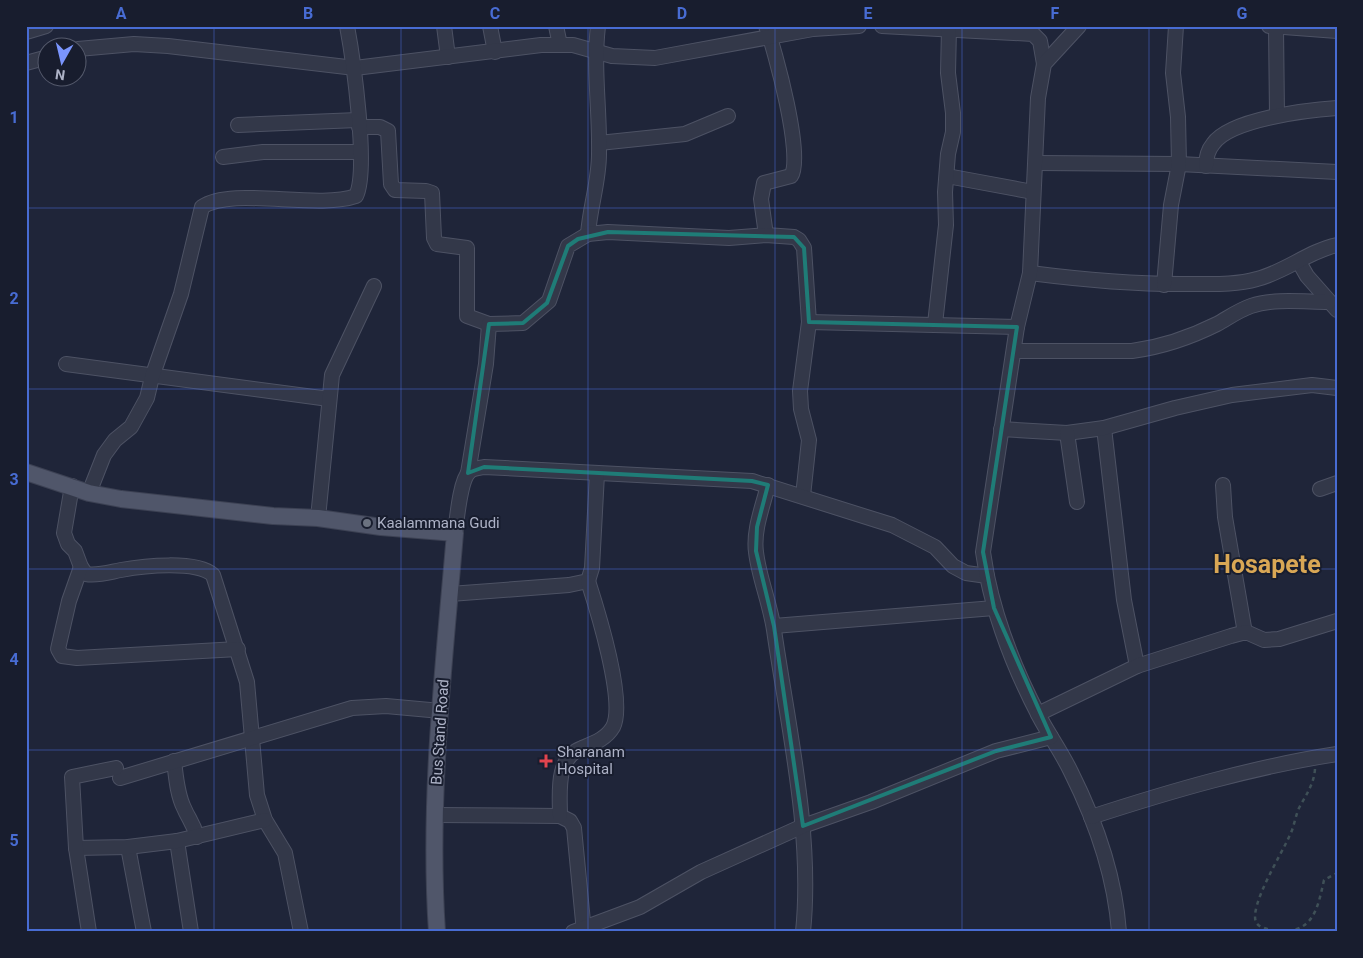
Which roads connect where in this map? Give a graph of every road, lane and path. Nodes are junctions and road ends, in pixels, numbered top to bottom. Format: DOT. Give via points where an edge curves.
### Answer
graph roads {
  1 [pos="46,26"];
  2 [pos="347,26"];
  3 [pos="444,26"];
  4 [pos="490,26"];
  5 [pos="556,26"];
  6 [pos="598,26"];
  7 [pos="859,26"];
  8 [pos="882,26"];
  9 [pos="1079,26"];
  10 [pos="1176,26"];
  11 [pos="927,27"];
  12 [pos="1272,27"];
  13 [pos="950,28"];
  14 [pos="1034,30"];
  15 [pos="1337,31"];
  16 [pos="26,32"];
  17 [pos="768,32"];
  18 [pos="560,45"];
  19 [pos="88,48"];
  20 [pos="495,52"];
  21 [pos="595,52"];
  22 [pos="448,58"];
  23 [pos="1044,64"];
  24 [pos="354,68"];
  25 [pos="1337,108"];
  26 [pos="1277,115"];
  27 [pos="728,116"];
  28 [pos="359,124"];
  29 [pos="238,125"];
  30 [pos="599,144"];
  31 [pos="360,152"];
  32 [pos="223,157"];
  33 [pos="1036,163"];
  34 [pos="1179,164"];
  35 [pos="1206,166"];
  36 [pos="1337,172"];
  37 [pos="947,176"];
  38 [pos="1033,192"];
  39 [pos="588,234"];
  40 [pos="766,234"];
  41 [pos="1337,244"];
  42 [pos="1300,262"];
  43 [pos="1030,273"];
  44 [pos="1164,284"];
  45 [pos="374,286"];
  46 [pos="1333,306"];
  47 [pos="809,322"];
  48 [pos="489,324"];
  49 [pos="934,324"];
  50 [pos="1017,327"];
  51 [pos="1014,351"];
  52 [pos="66,364"];
  53 [pos="152,377"];
  54 [pos="1337,388"];
  55 [pos="329,399"];
  56 [pos="1104,428"];
  57 [pos="1001,429"];
  58 [pos="1068,433"];
  59 [pos="26,472"];
  60 [pos="468,473"];
  61 [pos="597,474"];
  62 [pos="1337,483"];
  63 [pos="768,485"];
  64 [pos="1223,485"];
  65 [pos="72,486"];
  66 [pos="1320,489"];
  67 [pos="89,493"];
  68 [pos="803,496"];
  69 [pos="1077,502"];
  70 [pos="318,518"];
  71 [pos="455,533"];
  72 [pos="81,567"];
  73 [pos="987,576"];
  74 [pos="588,581"];
  75 [pos="450,594"];
  76 [pos="994,608"];
  77 [pos="1337,621"];
  78 [pos="774,626"];
  79 [pos="1245,633"];
  80 [pos="238,649"];
  81 [pos="1137,666"];
  82 [pos="440,710"];
  83 [pos="1038,714"];
  84 [pos="1051,737"];
  85 [pos="251,739"];
  86 [pos="1337,754"];
  87 [pos="1314,758"];
  88 [pos="174,761"];
  89 [pos="435,815"];
  90 [pos="560,816"];
  91 [pos="1091,817"];
  92 [pos="265,820"];
  93 [pos="802,826"];
  94 [pos="197,837"];
  95 [pos="177,841"];
  96 [pos="128,847"];
  97 [pos="76,848"];
  98 [pos="1337,873"];
  99 [pos="580,931"];
  100 [pos="89,932"];
  101 [pos="144,932"];
  102 [pos="191,932"];
  103 [pos="301,932"];
  104 [pos="437,932"];
  105 [pos="803,932"];
  106 [pos="1119,932"];
  1 -- 16 [label="street"];
  2 -- 24 [label="street"];
  3 -- 22 [label="street"];
  4 -- 20 [label="street"];
  5 -- 18 [label="street"];
  6 -- 21 [label="street"];
  7 -- 17 [label="street"];
  8 -- 11 [label="street"];
  9 -- 23 [label="street"];
  10 -- 34 [label="street" via="1173,73"];
  11 -- 13 [label="street"];
  12 -- 15 [label="street"];
  12 -- 26 [label="street"];
  13 -- 14 [label="street"];
  13 -- 37 [label="street" via="948,73 954,132"];
  14 -- 23 [label="street" via="1040,41"];
  17 -- 21 [label="street" via="656,58"];
  17 -- 40 [label="street" via="790,122 795,167 792,176 764,183 761,199"];
  18 -- 20 [label="street"];
  18 -- 21 [label="street" via="573,45"];
  19 -- 24 [label="street" via="134,44 177,46"];
  20 -- 22 [label="street"];
  21 -- 30 [label="street"];
  22 -- 24 [label="street"];
  23 -- 33 [label="street" via="1038,98"];
  24 -- 28 [label="street"];
  25 -- 26 [label="street"];
  26 -- 35 [label="street" via="1216,140 1206,158"];
  27 -- 30 [label="street" via="685,134"];
  28 -- 29 [label="street"];
  28 -- 31 [label="street"];
  28 -- 48 [label="street" via="380,126 388,131 391,184 395,190 432,193 437,244 467,248 467,316"];
  30 -- 39 [label="street" via="598,174"];
  31 -- 32 [label="street" via="263,152"];
  31 -- 53 [label="street" via="361,182 356,196 333,201 228,200 207,203 202,207 181,294"];
  33 -- 34 [label="street"];
  33 -- 38 [label="street"];
  34 -- 35 [label="street"];
  34 -- 44 [label="street"];
  35 -- 36 [label="street"];
  37 -- 38 [label="street"];
  37 -- 49 [label="street" via="946,225"];
  38 -- 43 [label="street"];
  39 -- 40 [label="street" via="635,232 729,238"];
  39 -- 48 [label="street" via="568,246 547,303 523,323"];
  40 -- 47 [label="street" via="794,237 804,248"];
  41 -- 42 [label="street"];
  42 -- 44 [label="street" via="1256,280 1231,284"];
  42 -- 46 [label="street" via="1307,276"];
  43 -- 44 [label="street" via="1095,282"];
  43 -- 50 [label="street"];
  45 -- 55 [label="street" via="332,375"];
  46 -- 51 [label="street" via="1271,302 1250,306 1198,333 1162,346 1132,351"];
  47 -- 49 [label="street"];
  47 -- 68 [label="street" via="800,392 809,440"];
  48 -- 60 [label="street" via="486,364"];
  49 -- 50 [label="street"];
  50 -- 51 [label="street"];
  51 -- 57 [label="street"];
  52 -- 53 [label="street"];
  53 -- 55 [label="street"];
  53 -- 67 [label="street" via="148,398 139,416 104,455"];
  54 -- 56 [label="street" via="1312,385 1232,395"];
  55 -- 70 [label="street"];
  56 -- 58 [label="street"];
  56 -- 81 [label="street" via="1124,600"];
  57 -- 58 [label="street"];
  57 -- 73 [label="street" via="983,552"];
  58 -- 69 [label="street"];
  59 -- 65 [label="main road"];
  60 -- 61 [label="street" via="484,467"];
  60 -- 71 [label="street"];
  61 -- 63 [label="street" via="732,479"];
  61 -- 74 [label="street" via="592,568"];
  62 -- 66 [label="street"];
  63 -- 68 [label="street"];
  63 -- 78 [label="street" via="757,527 756,551"];
  64 -- 79 [label="street" via="1225,517"];
  65 -- 67 [label="main road"];
  65 -- 72 [label="street" via="64,533"];
  67 -- 70 [label="main road" via="200,509"];
  68 -- 73 [label="street" via="892,525 935,547 952,566 966,573"];
  70 -- 71 [label="main road"];
  71 -- 75 [label="main road, Bus Stand Road"];
  72 -- 80 [label="street" via="90,575 166,566 208,570 213,575"];
  72 -- 80 [label="street" via="60,637 58,649 62,656 77,658"];
  73 -- 76 [label="street"];
  74 -- 75 [label="street" via="569,586"];
  74 -- 90 [label="street" via="604,632 616,706 615,720 603,738 574,752 565,764 560,778"];
  75 -- 82 [label="main road, Bus Stand Road"];
  76 -- 78 [label="street"];
  76 -- 83 [label="street"];
  77 -- 79 [label="street" via="1279,639 1264,640"];
  78 -- 93 [label="street"];
  79 -- 81 [label="street"];
  80 -- 85 [label="street" via="247,682"];
  81 -- 83 [label="street"];
  82 -- 85 [label="street" via="386,706 352,708"];
  82 -- 89 [label="main road, Bus Stand Road"];
  83 -- 84 [label="street"];
  84 -- 91 [label="street" via="1071,771"];
  84 -- 93 [label="street" via="996,751"];
  85 -- 88 [label="street"];
  85 -- 92 [label="street" via="257,795"];
  86 -- 87 [label="street"];
  87 -- 91 [label="street" via="1164,794"];
  87 -- 98 [label="path" via="1315,772 1310,788 1262,891 1256,923 1273,930 1293,931 1303,927 1310,922 1316,910 1324,880"];
  88 -- 94 [label="street" via="180,797"];
  88 -- 97 [label="street" via="118,773 72,776"];
  89 -- 90 [label="street"];
  89 -- 104 [label="main road, Bus Stand Road"];
  90 -- 99 [label="street" via="570,821 574,828"];
  91 -- 106 [label="street" via="1103,848 1118,910"];
  92 -- 94 [label="street"];
  92 -- 103 [label="street" via="285,853"];
  93 -- 99 [label="street" via="701,872 640,907"];
  93 -- 105 [label="street" via="806,871"];
  94 -- 95 [label="street"];
  95 -- 96 [label="street"];
  95 -- 102 [label="street"];
  96 -- 97 [label="street"];
  96 -- 101 [label="street"];
  97 -- 100 [label="street"];
}
